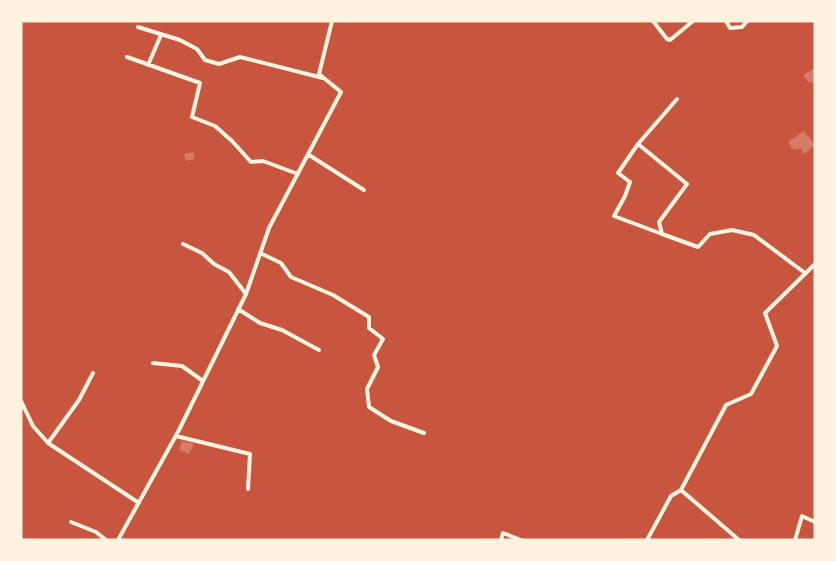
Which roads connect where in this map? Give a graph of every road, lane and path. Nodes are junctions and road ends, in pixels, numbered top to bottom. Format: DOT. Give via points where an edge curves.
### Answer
graph roads {
  1 [pos="332,21"];
  2 [pos="653,21"];
  3 [pos="693,21"];
  4 [pos="726,21"];
  5 [pos="747,21"];
  6 [pos="138,27"];
  7 [pos="161,34"];
  8 [pos="127,57"];
  9 [pos="148,65"];
  10 [pos="325,79"];
  11 [pos="677,99"];
  12 [pos="638,144"];
  13 [pos="308,155"];
  14 [pos="298,174"];
  15 [pos="364,190"];
  16 [pos="662,234"];
  17 [pos="183,244"];
  18 [pos="260,253"];
  19 [pos="815,264"];
  20 [pos="805,273"];
  21 [pos="246,294"];
  22 [pos="238,309"];
  23 [pos="319,350"];
  24 [pos="153,363"];
  25 [pos="93,373"];
  26 [pos="203,381"];
  27 [pos="21,401"];
  28 [pos="424,433"];
  29 [pos="176,436"];
  30 [pos="48,443"];
  31 [pos="248,489"];
  32 [pos="681,490"];
  33 [pos="139,503"];
  34 [pos="71,522"];
  35 [pos="815,522"];
  36 [pos="106,540"];
  37 [pos="118,540"];
  38 [pos="501,540"];
  39 [pos="521,540"];
  40 [pos="647,540"];
  41 [pos="739,540"];
  42 [pos="795,540"];
  1 -- 10 [label="street" via="319,74"];
  2 -- 3 [label="street" via="670,40"];
  4 -- 5 [label="street" via="730,28 742,27"];
  6 -- 7 [label="street"];
  7 -- 9 [label="street"];
  7 -- 10 [label="street" via="197,49 204,60 219,64 240,57"];
  8 -- 9 [label="street"];
  9 -- 14 [label="street" via="200,84 192,117 215,126 250,162 263,160"];
  10 -- 13 [label="street" via="340,92"];
  11 -- 12 [label="street"];
  12 -- 16 [label="street" via="687,184 660,222"];
  12 -- 16 [label="street" via="618,173 630,182 614,216"];
  13 -- 14 [label="street"];
  13 -- 15 [label="street"];
  14 -- 18 [label="street" via="269,228"];
  16 -- 20 [label="street" via="698,247 710,234 732,230 754,235"];
  17 -- 21 [label="street" via="229,272"];
  18 -- 21 [label="street"];
  18 -- 28 [label="street" via="281,263 291,277 333,295 369,317 369,328 383,339 374,355 378,367 367,389 369,408 391,421"];
  19 -- 20 [label="street"];
  20 -- 32 [label="street" via="765,313 777,346 751,394 726,406"];
  21 -- 22 [label="street"];
  22 -- 23 [label="street" via="260,323 282,330"];
  22 -- 26 [label="street"];
  24 -- 26 [label="street" via="182,366"];
  25 -- 30 [label="street" via="79,400"];
  26 -- 29 [label="street"];
  27 -- 30 [label="street" via="33,426"];
  29 -- 31 [label="street" via="250,454"];
  29 -- 33 [label="street"];
  30 -- 33 [label="street"];
  32 -- 40 [label="street" via="671,496"];
  32 -- 41 [label="street"];
  33 -- 37 [label="street"];
  34 -- 36 [label="street" via="96,532"];
  35 -- 42 [label="street" via="802,516"];
  38 -- 39 [label="street" via="503,533"];
}
